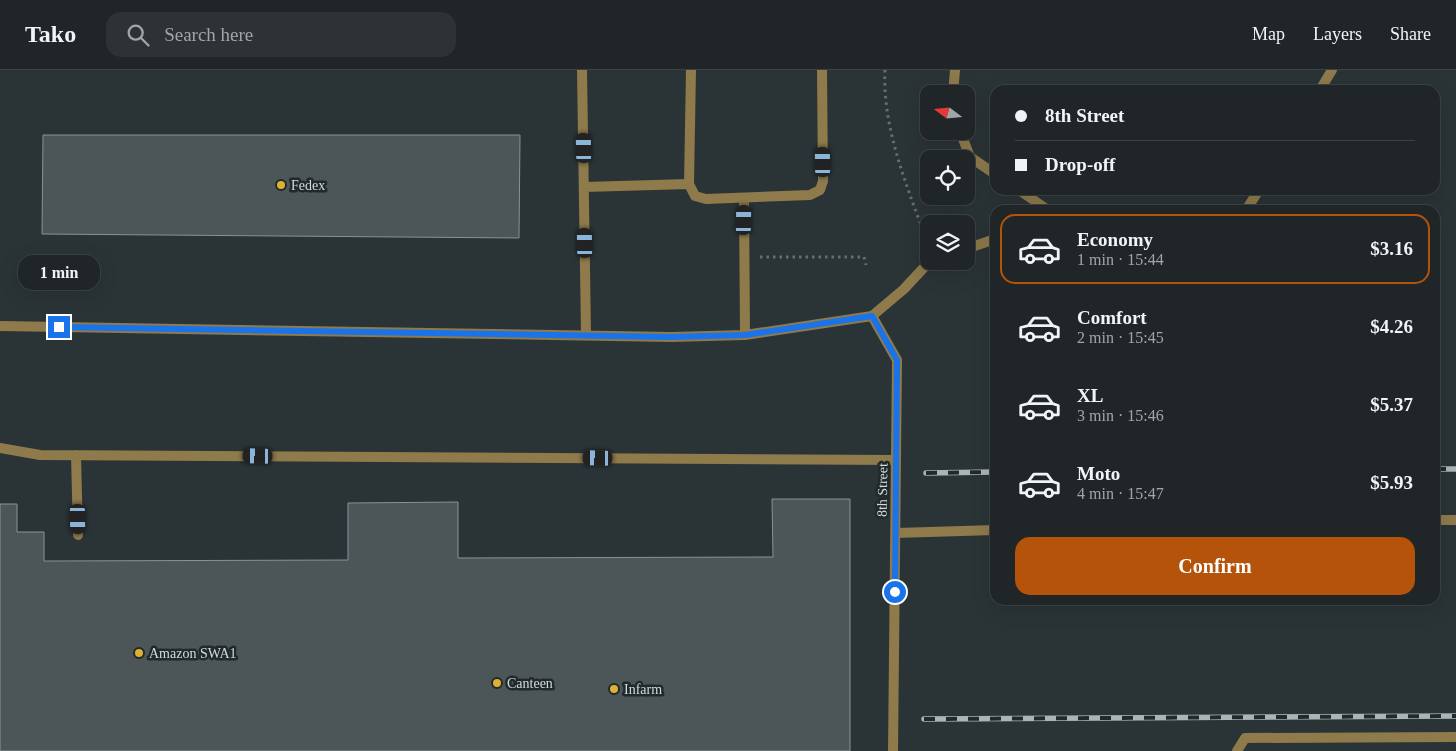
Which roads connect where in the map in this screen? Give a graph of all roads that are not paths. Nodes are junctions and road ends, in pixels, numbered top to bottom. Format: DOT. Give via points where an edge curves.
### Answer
graph roads {
  1 [pos="582,70"];
  2 [pos="691,70"];
  3 [pos="822,70"];
  4 [pos="955,70"];
  5 [pos="1332,70"];
  6 [pos="954,85"];
  7 [pos="1323,85"];
  8 [pos="975,162"];
  9 [pos="990,171"];
  10 [pos="689,184"];
  11 [pos="584,188"];
  12 [pos="1026,195"];
  13 [pos="744,199"];
  14 [pos="1041,205"];
  15 [pos="990,241"];
  16 [pos="975,246"];
  17 [pos="922,270"];
  18 [pos="872,316"];
  19 [pos="0,326"];
  20 [pos="586,335"];
  21 [pos="745,335"];
  22 [pos="0,448"];
  23 [pos="76,455"];
  24 [pos="896,460"];
  25 [pos="1440,520"];
  26 [pos="1456,520"];
  27 [pos="990,530"];
  28 [pos="896,533"];
  29 [pos="78,535"];
  30 [pos="1456,736"];
  31 [pos="893,751"];
  32 [pos="1237,751"];
  1 -- 11 [label="street"];
  2 -- 10 [label="street"];
  3 -- 13 [label="street" via="823,181 820,190 810,195"];
  4 -- 6 [label="street"];
  5 -- 7 [label="street"];
  8 -- 9 [label="street"];
  10 -- 11 [label="street"];
  10 -- 13 [label="street" via="695,196 706,200"];
  11 -- 20 [label="street"];
  12 -- 14 [label="street"];
  13 -- 21 [label="street"];
  15 -- 16 [label="street"];
  17 -- 18 [label="street"];
  18 -- 21 [label="street"];
  18 -- 24 [label="street, 8th Street" via="897,360"];
  19 -- 20 [label="street"];
  20 -- 21 [label="street"];
  22 -- 23 [label="street" via="40,455"];
  23 -- 24 [label="street"];
  23 -- 29 [label="street"];
  24 -- 28 [label="street, 8th Street"];
  25 -- 26 [label="street"];
  27 -- 28 [label="street"];
  28 -- 31 [label="street, 8th Street"];
  30 -- 32 [label="street" via="1245,738"];
}
